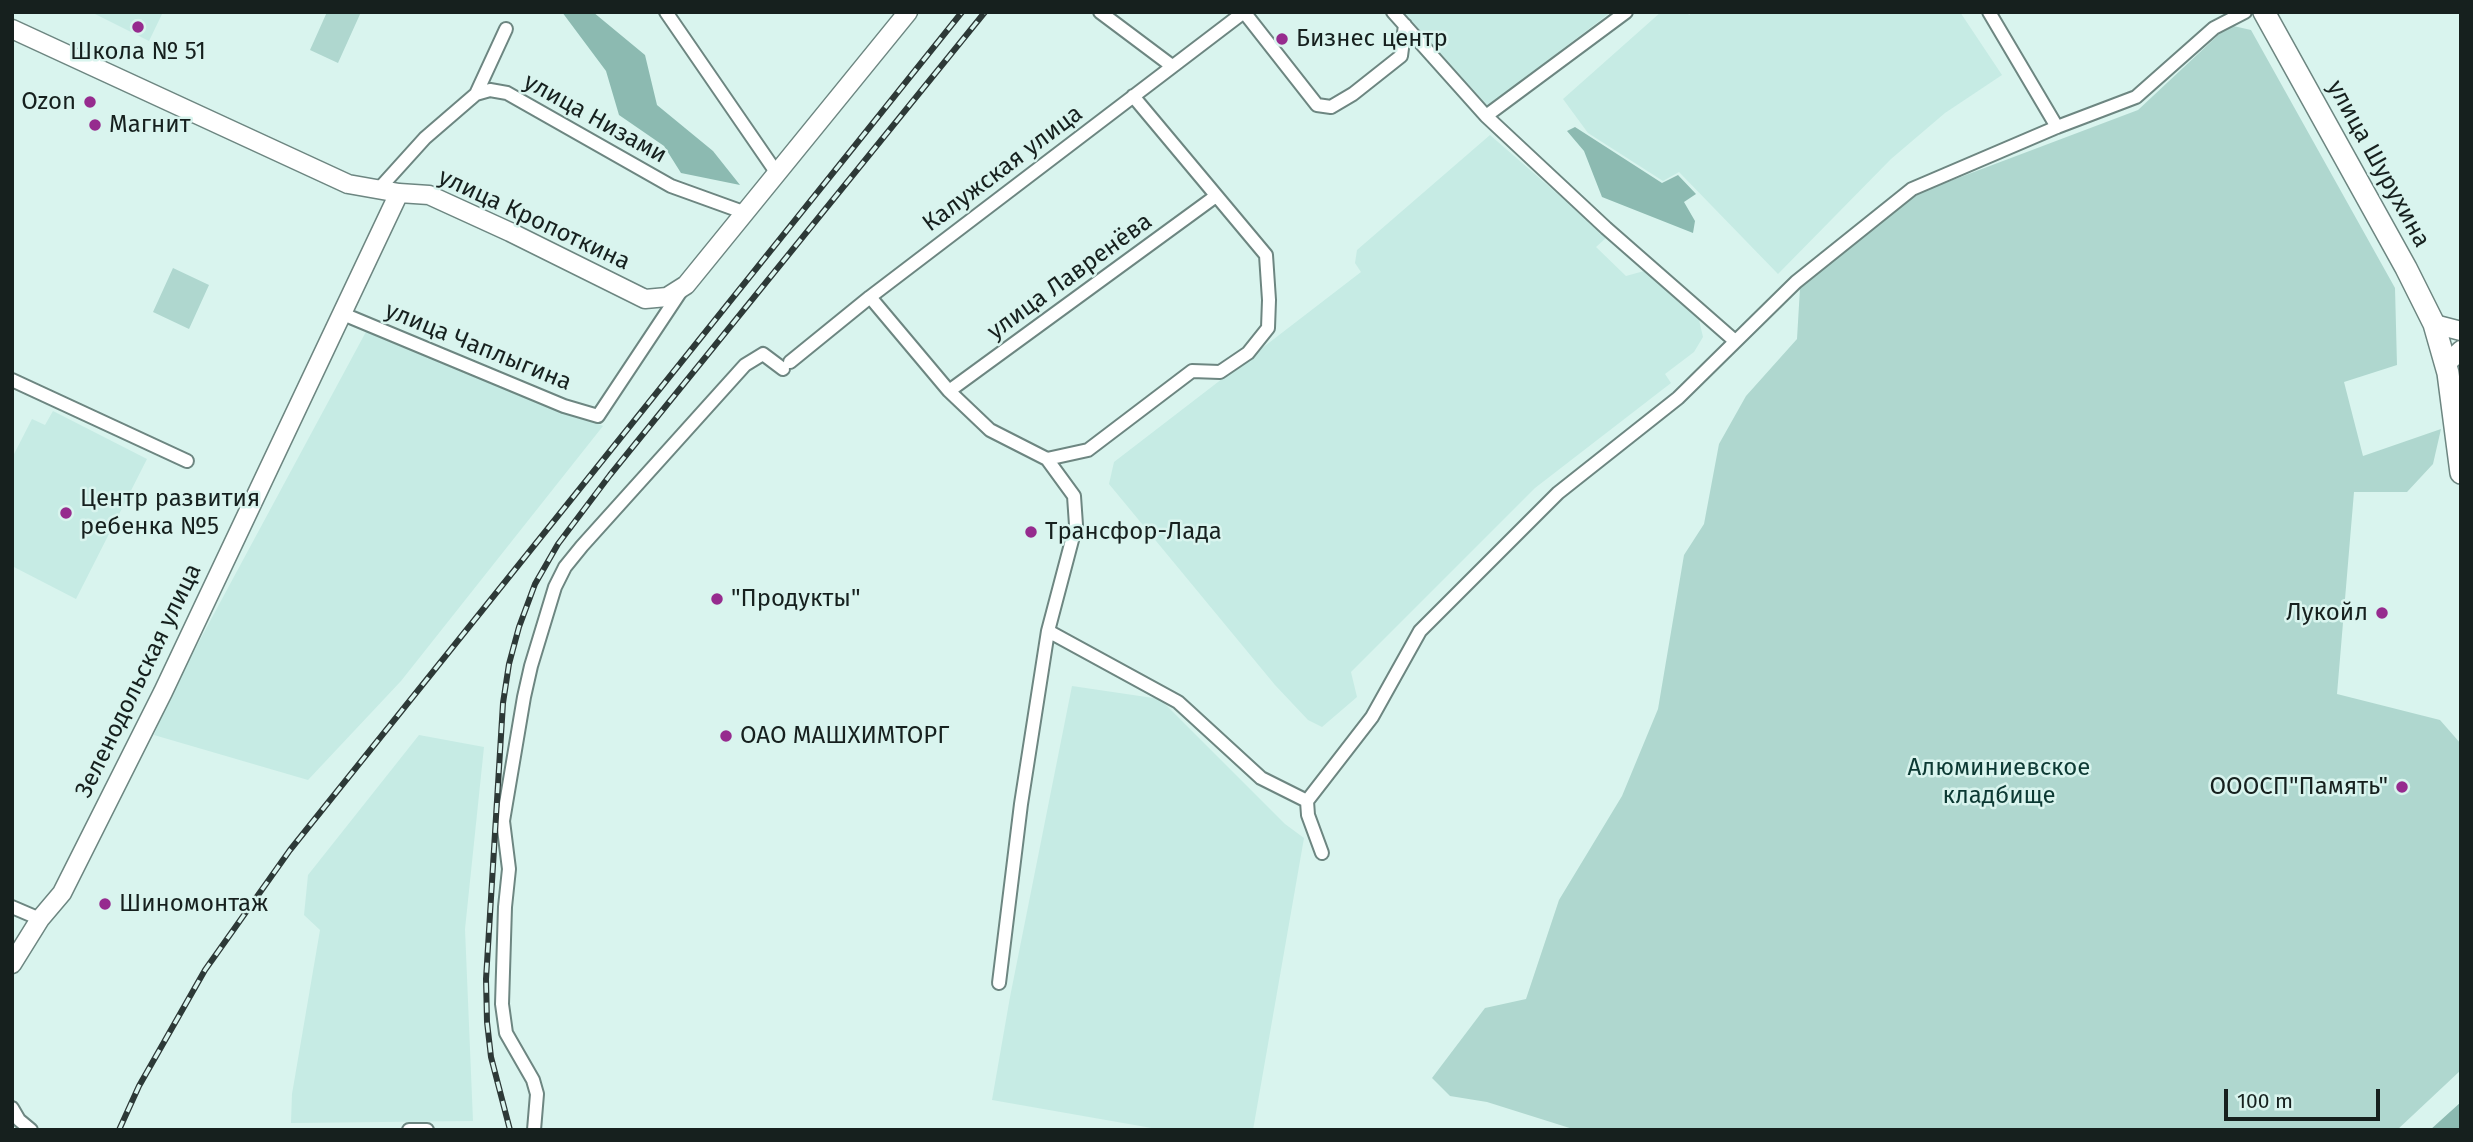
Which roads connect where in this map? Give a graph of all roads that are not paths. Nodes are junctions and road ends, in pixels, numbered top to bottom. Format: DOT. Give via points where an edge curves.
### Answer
graph roads {
  1 [pos="666,12"];
  2 [pos="908,12"];
  3 [pos="1100,12"];
  4 [pos="1244,12"];
  5 [pos="1393,12"];
  6 [pos="1626,12"];
  7 [pos="1989,12"];
  8 [pos="2245,12"];
  9 [pos="2263,12"];
  10 [pos="1405,26"];
  11 [pos="12,29"];
  12 [pos="506,29"];
  13 [pos="1172,66"];
  14 [pos="476,94"];
  15 [pos="1133,96"];
  16 [pos="1486,116"];
  17 [pos="2057,127"];
  18 [pos="776,172"];
  19 [pos="378,190"];
  20 [pos="400,193"];
  21 [pos="1216,196"];
  22 [pos="743,212"];
  23 [pos="685,285"];
  24 [pos="870,297"];
  25 [pos="343,314"];
  26 [pos="2434,324"];
  27 [pos="2461,331"];
  28 [pos="1735,341"];
  29 [pos="2452,349"];
  30 [pos="12,380"];
  31 [pos="949,391"];
  32 [pos="1047,459"];
  33 [pos="187,461"];
  34 [pos="2461,473"];
  35 [pos="1048,631"];
  36 [pos="1307,801"];
  37 [pos="1322,853"];
  38 [pos="12,907"];
  39 [pos="40,919"];
  40 [pos="12,964"];
  41 [pos="999,983"];
  42 [pos="12,1108"];
  43 [pos="31,1130"];
  44 [pos="409,1130"];
  45 [pos="424,1130"];
  46 [pos="534,1130"];
  1 -- 18 [label="street"];
  2 -- 18 [label="street"];
  3 -- 13 [label="street"];
  4 -- 10 [label="street" via="1317,106 1331,107 1353,94 1401,56"];
  4 -- 13 [label="street, Калужская улица"];
  5 -- 10 [label="street"];
  6 -- 16 [label="street"];
  7 -- 17 [label="street"];
  8 -- 17 [label="street" via="2214,28 2136,97"];
  9 -- 26 [label="highway, улица Шурухина"];
  10 -- 16 [label="street"];
  11 -- 19 [label="street, улица Кропоткина" via="348,184"];
  12 -- 14 [label="street"];
  13 -- 15 [label="street, Калужская улица"];
  14 -- 19 [label="street" via="425,138"];
  14 -- 22 [label="street, улица Низами" via="490,90 507,93 671,186"];
  15 -- 21 [label="street"];
  15 -- 24 [label="street, Калужская улица"];
  16 -- 28 [label="street"];
  17 -- 28 [label="street" via="1912,188 1796,282"];
  18 -- 22 [label="street"];
  19 -- 20 [label="street, улица Кропоткина"];
  20 -- 23 [label="street, улица Кропоткина" via="429,195 645,299 667,297"];
  20 -- 25 [label="street, Зеленодольская улица"];
  21 -- 31 [label="street, улица Лавренёва"];
  21 -- 32 [label="street" via="1266,254 1268,328 1248,353 1220,372 1192,371 1088,450"];
  22 -- 23 [label="street"];
  23 -- 25 [label="street, улица Чаплыгина" via="598,416"];
  24 -- 31 [label="street"];
  24 -- 46 [label="street, Калужская улица" via="787,366 763,354 744,365 582,546 555,587 524,697 503,821 509,869 502,1004 506,1034 537,1094"];
  25 -- 39 [label="street, Зеленодольская улица" via="163,692 62,893"];
  26 -- 27 [label="street"];
  26 -- 29 [label="highway, улица Шурухина"];
  28 -- 36 [label="street" via="1678,398 1558,493 1420,631 1373,717"];
  29 -- 34 [label="highway, улица Шурухина"];
  30 -- 33 [label="street"];
  31 -- 32 [label="street" via="990,430"];
  32 -- 35 [label="street" via="1074,496 1076,525"];
  35 -- 36 [label="street" via="1178,702 1260,777"];
  35 -- 41 [label="street"];
  36 -- 37 [label="street"];
  38 -- 39 [label="street"];
  39 -- 40 [label="street, Зеленодольская улица"];
  42 -- 43 [label="street"];
  44 -- 45 [label="street"];
}
